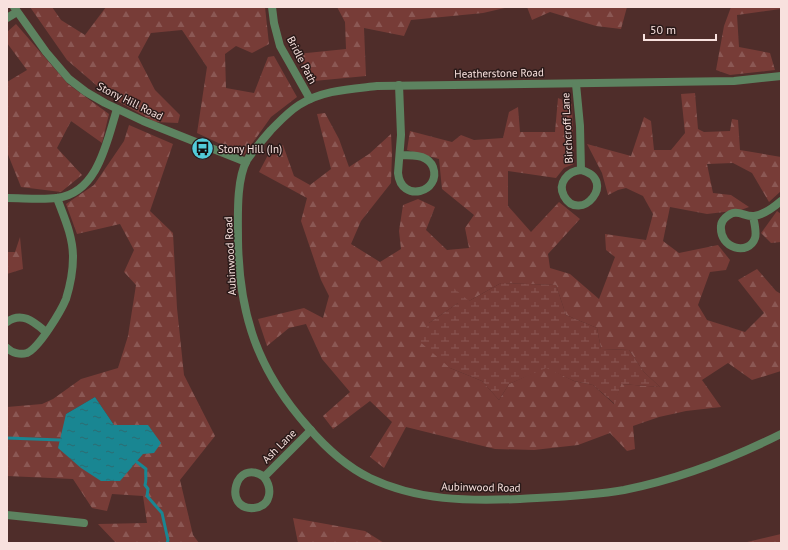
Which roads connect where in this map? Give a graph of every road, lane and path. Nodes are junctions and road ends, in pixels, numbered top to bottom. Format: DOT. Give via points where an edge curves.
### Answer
graph roads {
  1 [pos="272,7"];
  2 [pos="15,9"];
  3 [pos="7,18"];
  4 [pos="781,76"];
  5 [pos="576,84"];
  6 [pos="399,85"];
  7 [pos="310,99"];
  8 [pos="117,109"];
  9 [pos="400,155"];
  10 [pos="246,162"];
  11 [pos="581,170"];
  12 [pos="7,198"];
  13 [pos="57,198"];
  14 [pos="781,201"];
  15 [pos="753,216"];
  16 [pos="7,322"];
  17 [pos="46,332"];
  18 [pos="7,348"];
  19 [pos="311,430"];
  20 [pos="781,434"];
  21 [pos="264,477"];
  22 [pos="7,515"];
  23 [pos="84,523"];
  1 -- 7 [label="street, Bridle Path" via="280,46"];
  2 -- 3 [label="street"];
  2 -- 8 [label="street, Stony Hill Road" via="69,79 86,92"];
  4 -- 5 [label="street, Heatherstone Road" via="734,81"];
  5 -- 6 [label="street, Heatherstone Road"];
  5 -- 11 [label="street, Birchcroff Lane"];
  6 -- 7 [label="street, Heatherstone Road" via="355,88"];
  6 -- 9 [label="street"];
  7 -- 10 [label="street, Heatherstone Road" via="289,112"];
  8 -- 10 [label="street, Stony Hill Road"];
  8 -- 13 [label="street" via="94,172 83,186"];
  9 -- 9 [label="street" via="398,173 401,184 406,189 417,192 428,187 434,177 428,161 418,156"];
  10 -- 19 [label="street, Aubinwood Road" via="238,200 238,254 243,300 249,326 273,382"];
  11 -- 11 [label="street, Birchcroff Lane" via="591,175 597,186 590,202 579,205 564,197 562,187 566,176"];
  12 -- 13 [label="street"];
  13 -- 17 [label="street" via="70,231 73,257 71,280 65,300"];
  14 -- 15 [label="street"];
  15 -- 15 [label="street" via="756,237 752,242 736,248 725,242 721,226 723,220 730,214"];
  16 -- 17 [label="street" via="12,318 23,317"];
  17 -- 18 [label="street" via="27,353 14,353"];
  19 -- 20 [label="street, Aubinwood Road" via="341,460 383,484 436,497 484,500 580,496 645,485 705,467"];
  19 -- 21 [label="street, Ash Lane"];
  21 -- 21 [label="street, Ash Lane" via="250,473 240,478 235,494 245,507 257,508 267,501 270,489"];
  22 -- 23 [label="street"];
}
